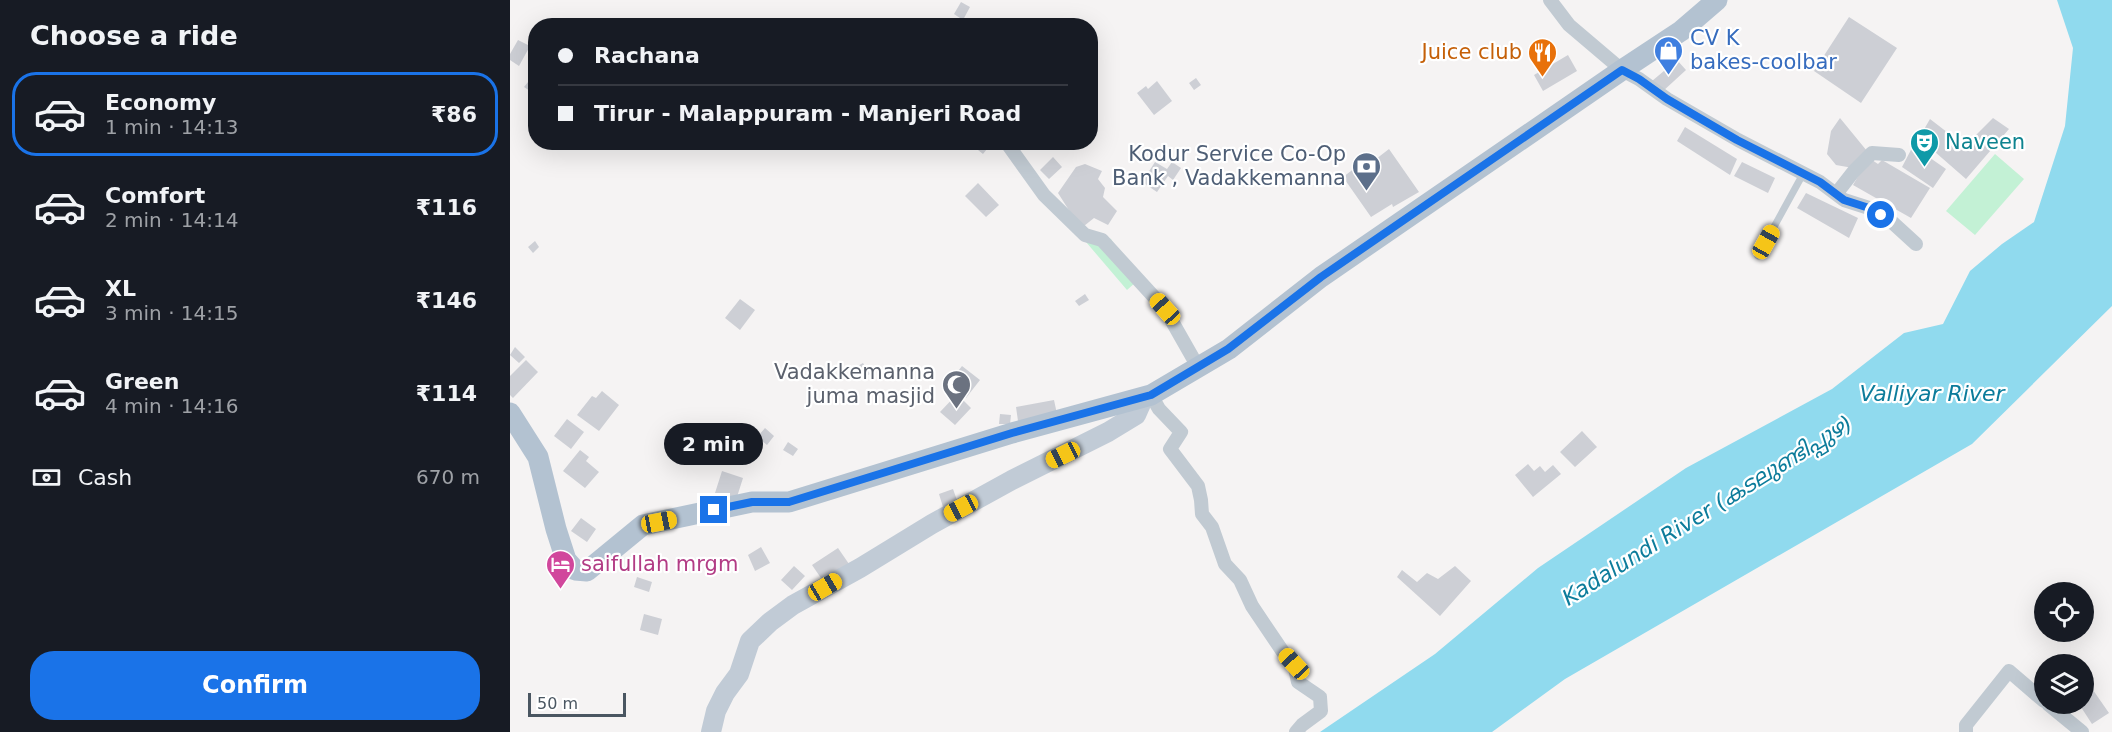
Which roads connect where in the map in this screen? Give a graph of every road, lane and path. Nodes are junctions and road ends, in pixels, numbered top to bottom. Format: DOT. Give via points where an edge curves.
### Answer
graph roads {
  1 [pos="1550,0"];
  2 [pos="1717,0"];
  3 [pos="1622,70"];
  4 [pos="1012,150"];
  5 [pos="1899,155"];
  6 [pos="1803,174"];
  7 [pos="1836,194"];
  8 [pos="1916,244"];
  9 [pos="1758,256"];
  10 [pos="1198,367"];
  11 [pos="1148,396"];
  12 [pos="510,413"];
  13 [pos="2034,692"];
  14 [pos="2060,714"];
  15 [pos="711,732"];
  16 [pos="1296,732"];
  17 [pos="1966,732"];
  18 [pos="2082,732"];
  1 -- 3 [label="street" via="1569,25"];
  2 -- 3 [label="main road" via="1681,32"];
  3 -- 6 [label="street" via="1737,140"];
  3 -- 10 [label="main road" via="1321,277 1228,349"];
  4 -- 10 [label="street" via="1044,195 1085,235 1102,240 1165,309"];
  5 -- 7 [label="street" via="1872,153"];
  6 -- 7 [label="street"];
  6 -- 9 [label="lane"];
  7 -- 8 [label="street" via="1869,208"];
  10 -- 11 [label="main road"];
  11 -- 12 [label="main road" via="1012,433 789,502 752,502 643,525 587,571 576,570 566,560 538,457"];
  11 -- 15 [label="main road" via="1136,415 1108,432 1012,480 793,604 750,641 739,674 716,711"];
  11 -- 16 [label="street" via="1181,432 1170,449 1198,486 1202,514 1212,526 1225,564 1240,580 1257,612 1294,664 1298,682 1320,697 1321,711"];
  13 -- 17 [label="street" via="2009,671 1966,725"];
  14 -- 18 [label="street"];
}
